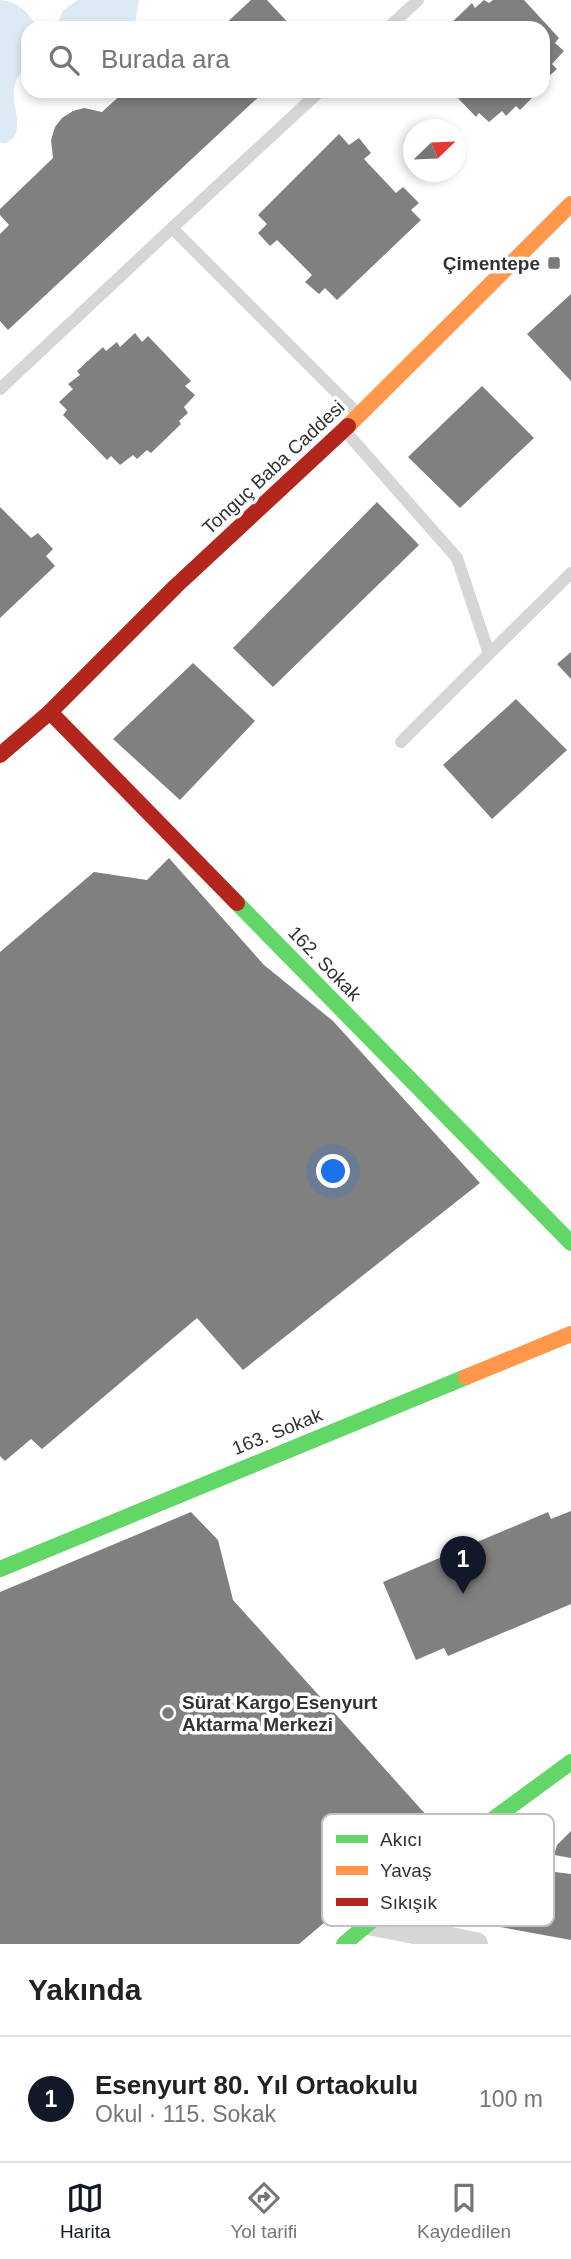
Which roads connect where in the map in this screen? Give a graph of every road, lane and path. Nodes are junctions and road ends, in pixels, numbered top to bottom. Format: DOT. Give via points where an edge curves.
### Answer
graph roads {
  1 [pos="418,0"];
  2 [pos="396,21"];
  3 [pos="312,98"];
  4 [pos="571,204"];
  5 [pos="172,228"];
  6 [pos="0,389"];
  7 [pos="359,416"];
  8 [pos="344,429"];
  9 [pos="571,573"];
  10 [pos="489,654"];
  11 [pos="50,712"];
  12 [pos="401,742"];
  13 [pos="0,755"];
  14 [pos="571,1243"];
  15 [pos="571,1334"];
  16 [pos="0,1569"];
  17 [pos="569,1766"];
  18 [pos="501,1814"];
  19 [pos="365,1926"];
  20 [pos="383,1926"];
  21 [pos="344,1944"];
  22 [pos="476,1944"];
  1 -- 2 [label="lane"];
  3 -- 5 [label="lane"];
  4 -- 7 [label="street, Tonguç Baba Caddesi"];
  5 -- 6 [label="lane"];
  5 -- 7 [label="lane"];
  7 -- 8 [label="street, Tonguç Baba Caddesi"];
  8 -- 10 [label="lane" via="457,558"];
  8 -- 11 [label="street, Tonguç Baba Caddesi"];
  9 -- 10 [label="lane"];
  10 -- 12 [label="lane"];
  11 -- 13 [label="street, Tonguç Baba Caddesi"];
  11 -- 14 [label="street, 162. Sokak"];
  15 -- 16 [label="street, 163. Sokak"];
  17 -- 18 [label="street"];
  19 -- 21 [label="street"];
  20 -- 22 [label="street"];
}
